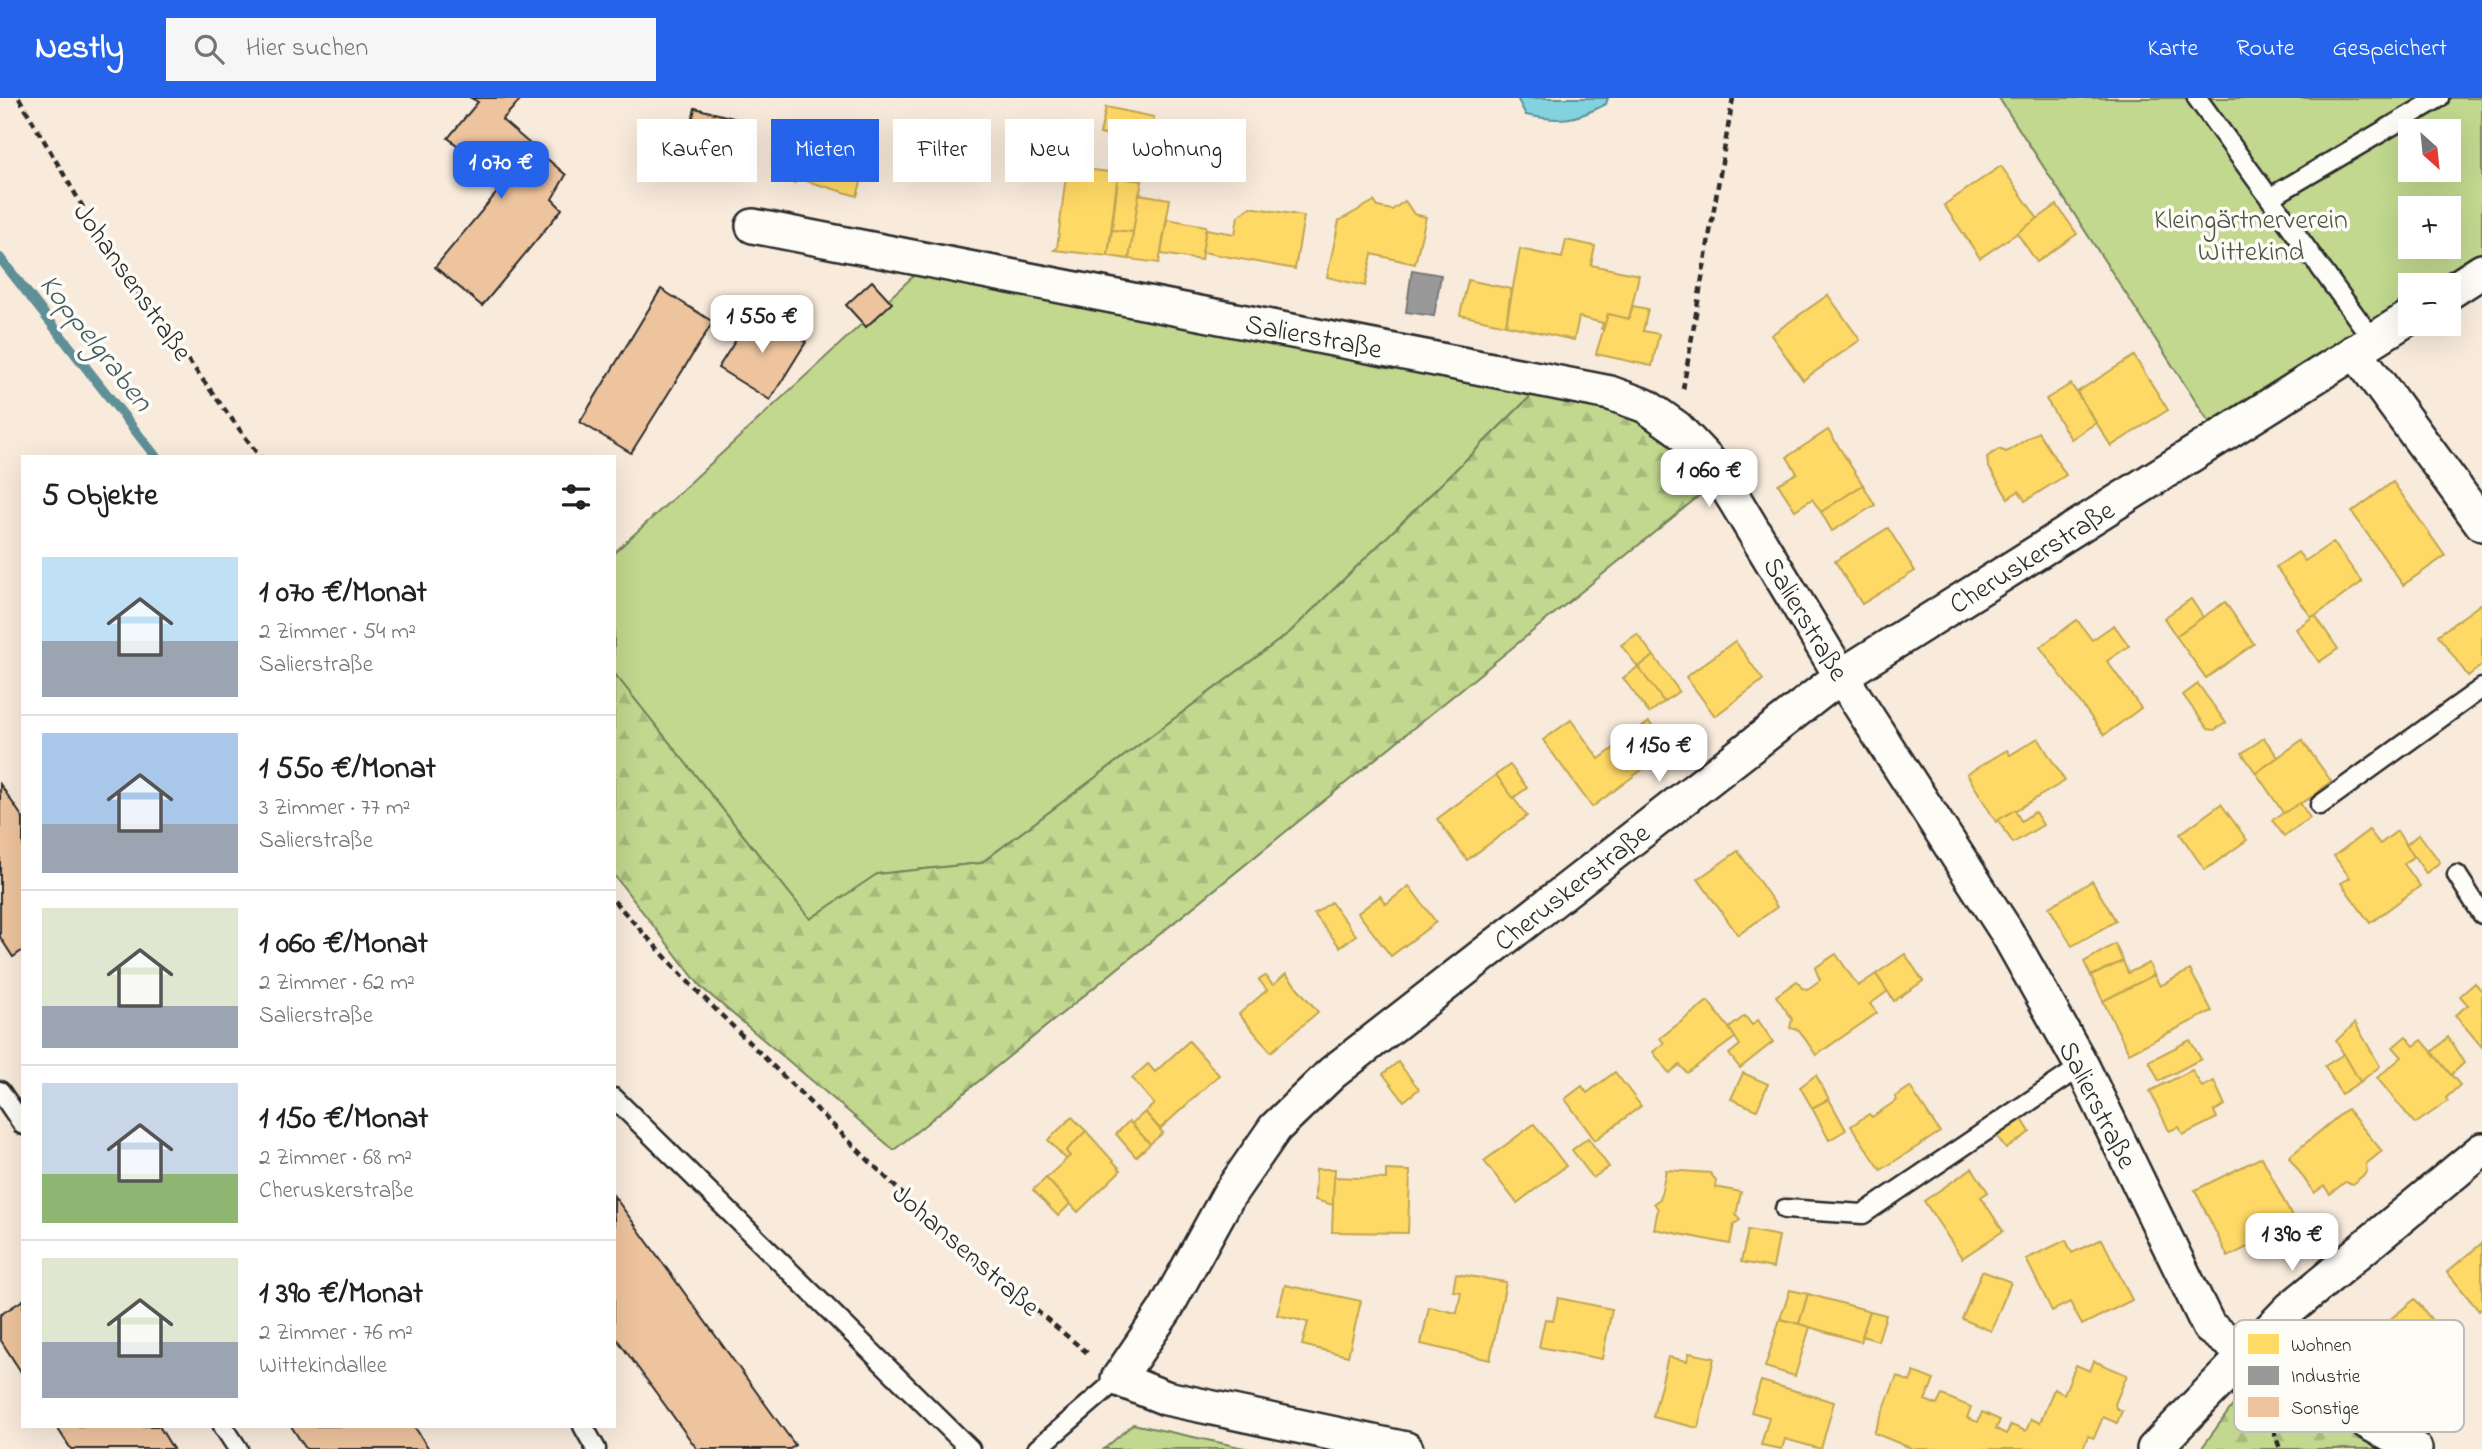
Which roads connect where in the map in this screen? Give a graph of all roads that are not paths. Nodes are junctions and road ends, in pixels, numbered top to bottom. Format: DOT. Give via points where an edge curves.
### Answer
graph roads {
  1 [pos="2197,98"];
  2 [pos="2439,98"];
  3 [pos="2272,197"];
  4 [pos="752,226"];
  5 [pos="2482,271"];
  6 [pos="2461,285"];
  7 [pos="2398,325"];
  8 [pos="2364,346"];
  9 [pos="2482,524"];
  10 [pos="1842,676"];
  11 [pos="2482,688"];
  12 [pos="2320,805"];
  13 [pos="2457,875"];
  14 [pos="2482,915"];
  15 [pos="2082,1066"];
  16 [pos="8,1099"];
  17 [pos="616,1100"];
  18 [pos="21,1122"];
  19 [pos="2482,1150"];
  20 [pos="1785,1209"];
  21 [pos="2280,1320"];
  22 [pos="2234,1345"];
  23 [pos="2234,1365"];
  24 [pos="1118,1379"];
  25 [pos="224,1428"];
  26 [pos="584,1428"];
  27 [pos="2384,1432"];
  28 [pos="238,1449"];
  29 [pos="597,1449"];
  30 [pos="970,1449"];
  31 [pos="1037,1449"];
  32 [pos="1406,1449"];
  33 [pos="2154,1449"];
  34 [pos="2414,1449"];
  1 -- 3 [label="lane"];
  2 -- 3 [label="lane"];
  3 -- 8 [label="lane"];
  4 -- 10 [label="street, Salierstraße" via="1610,393 1646,406 1677,428 1714,468"];
  5 -- 6 [label="street"];
  7 -- 8 [label="street, Cheruskerstraße"];
  8 -- 9 [label="street"];
  8 -- 10 [label="street, Cheruskerstraße"];
  10 -- 15 [label="street, Salierstraße" via="2006,931"];
  10 -- 24 [label="street, Cheruskerstraße" via="1322,1082 1275,1128 1228,1196 1165,1310"];
  11 -- 12 [label="lane"];
  13 -- 14 [label="lane"];
  15 -- 20 [label="lane" via="1863,1214"];
  15 -- 22 [label="street, Salierstraße" via="2209,1327"];
  16 -- 18 [label="lane"];
  17 -- 30 [label="lane"];
  19 -- 21 [label="street"];
  23 -- 33 [label="street"];
  24 -- 31 [label="lane"];
  24 -- 32 [label="street" via="1166,1398"];
  25 -- 28 [label="lane"];
  26 -- 29 [label="lane"];
  27 -- 34 [label="street, Salierstraße"];
}
